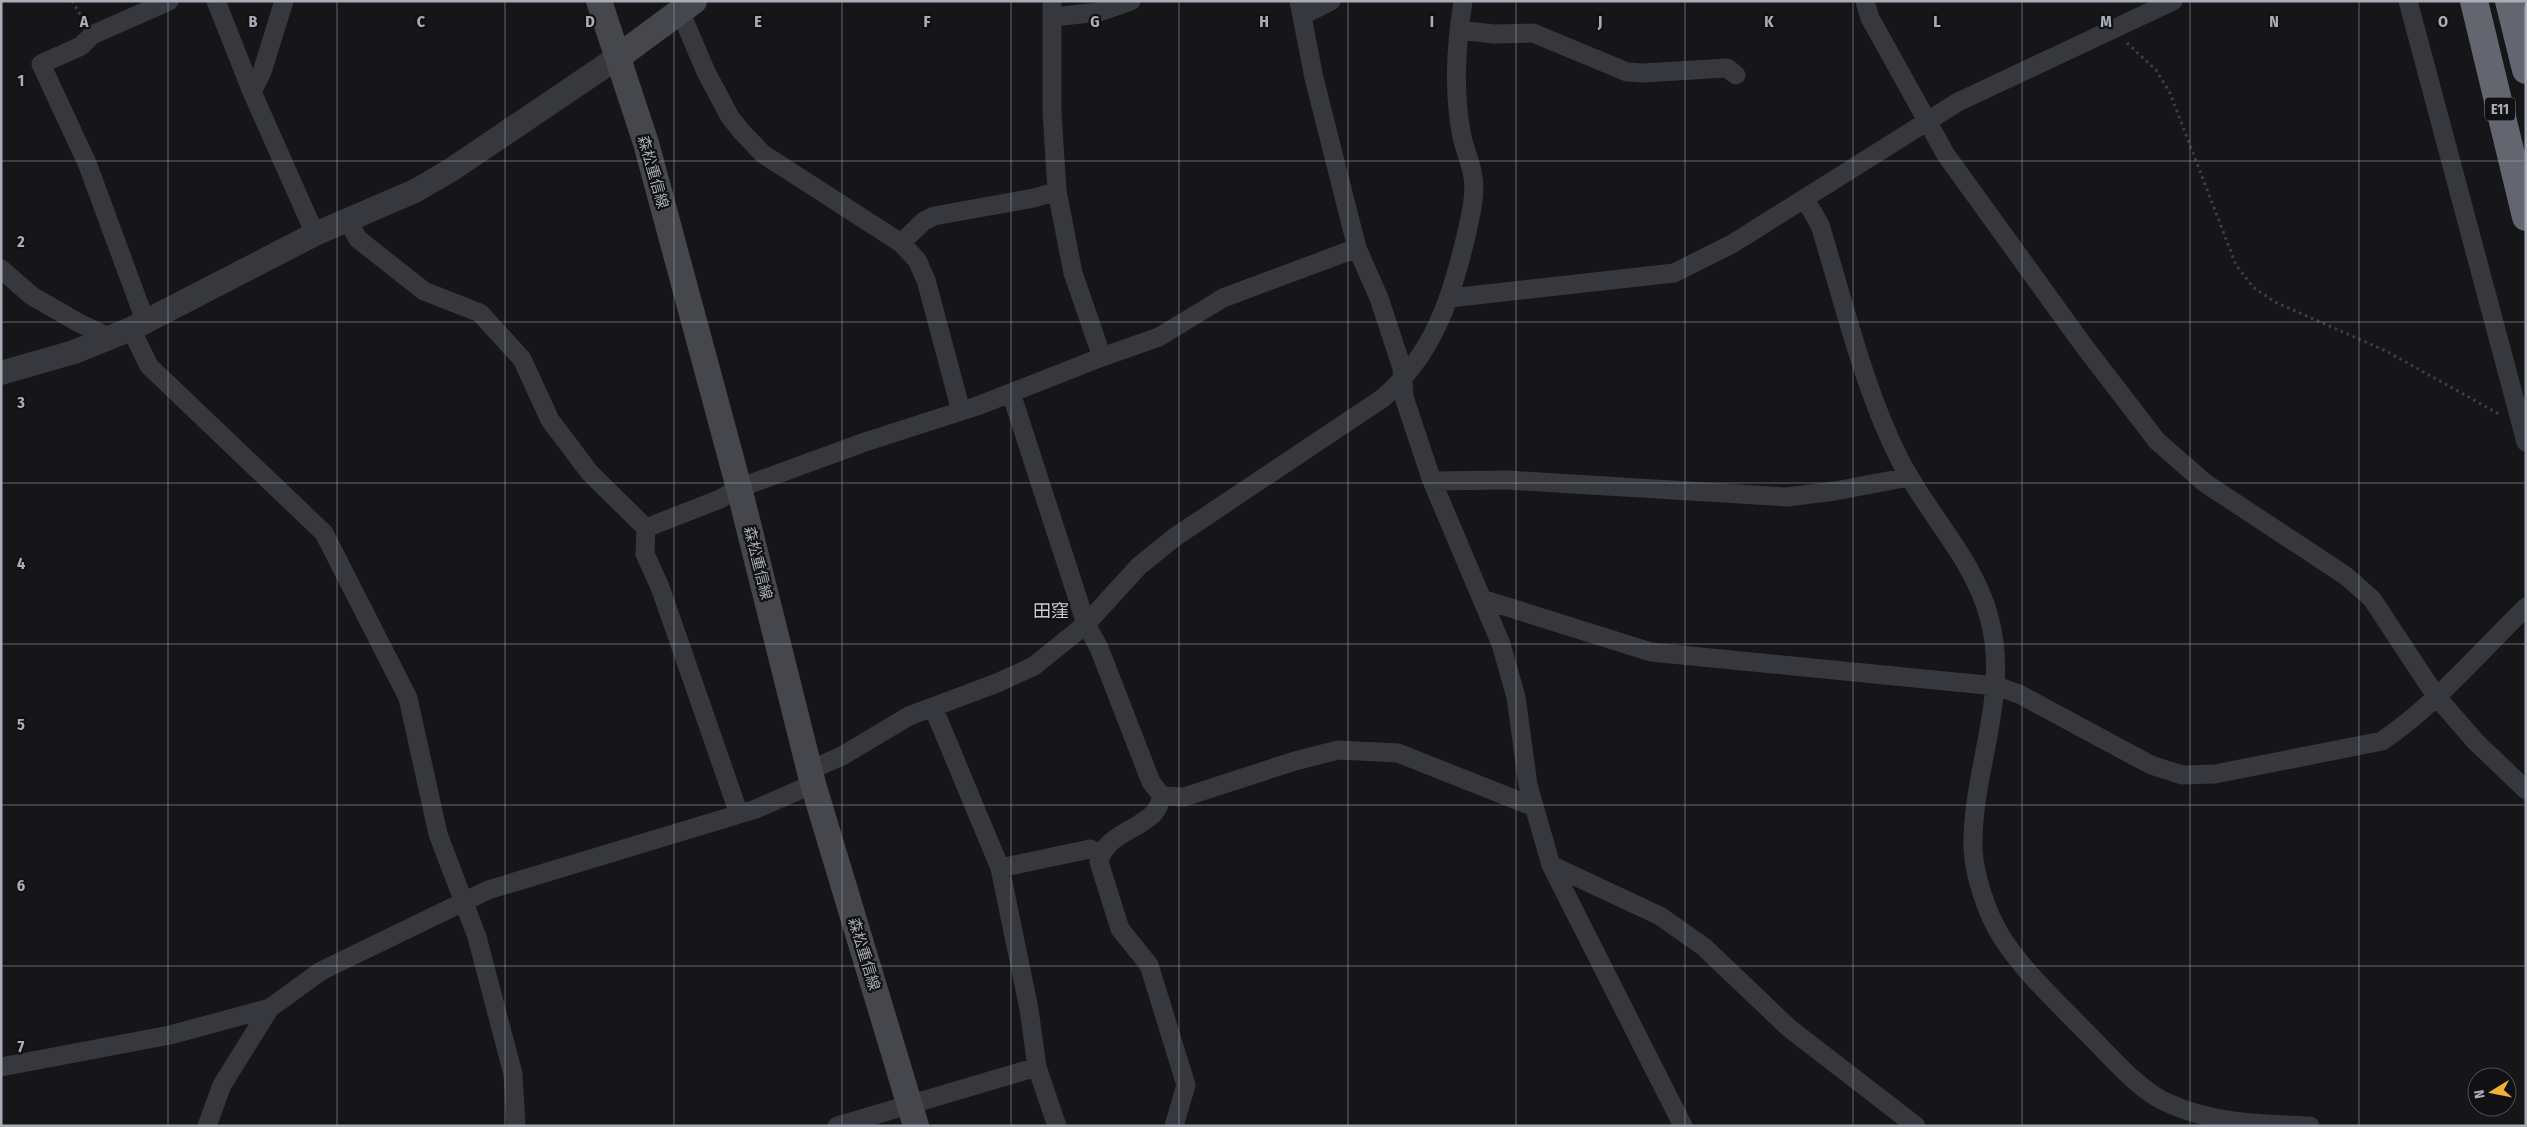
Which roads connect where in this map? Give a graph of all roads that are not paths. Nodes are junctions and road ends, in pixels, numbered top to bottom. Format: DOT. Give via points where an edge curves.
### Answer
graph roads {
  1 [pos="169,1"];
  2 [pos="216,1"];
  3 [pos="284,1"];
  4 [pos="598,1"];
  5 [pos="1132,1"];
  6 [pos="1331,1"];
  7 [pos="1463,1"];
  8 [pos="1865,1"];
  9 [pos="2173,1"];
  10 [pos="2408,1"];
  11 [pos="2474,1"];
  12 [pos="2509,1"];
  13 [pos="687,6"];
  14 [pos="1301,8"];
  15 [pos="1052,9"];
  16 [pos="1459,30"];
  17 [pos="618,57"];
  18 [pos="2526,70"];
  19 [pos="1736,75"];
  20 [pos="252,92"];
  21 [pos="1928,122"];
  22 [pos="1057,191"];
  23 [pos="1805,199"];
  24 [pos="2526,217"];
  25 [pos="348,220"];
  26 [pos="315,234"];
  27 [pos="902,243"];
  28 [pos="1357,248"];
  29 [pos="1,269"];
  30 [pos="1450,298"];
  31 [pos="129,330"];
  32 [pos="1102,357"];
  33 [pos="1,373"];
  34 [pos="1403,380"];
  35 [pos="1011,393"];
  36 [pos="961,411"];
  37 [pos="2524,434"];
  38 [pos="1908,477"];
  39 [pos="1432,481"];
  40 [pos="739,488"];
  41 [pos="646,528"];
  42 [pos="1482,599"];
  43 [pos="2526,607"];
  44 [pos="1086,624"];
  45 [pos="1996,686"];
  46 [pos="2436,696"];
  47 [pos="933,707"];
  48 [pos="812,777"];
  49 [pos="2526,790"];
  50 [pos="1162,796"];
  51 [pos="1534,808"];
  52 [pos="739,814"];
  53 [pos="1101,854"];
  54 [pos="1551,865"];
  55 [pos="1000,868"];
  56 [pos="462,901"];
  57 [pos="270,1008"];
  58 [pos="1,1067"];
  59 [pos="1037,1067"];
  60 [pos="913,1114"];
  61 [pos="206,1126"];
  62 [pos="516,1126"];
  63 [pos="837,1126"];
  64 [pos="1057,1126"];
  65 [pos="1174,1126"];
  66 [pos="1683,1126"];
  67 [pos="1916,1126"];
  68 [pos="2310,1126"];
  1 -- 31 [label="street" via="92,34 80,46 41,64 88,163"];
  2 -- 20 [label="street"];
  3 -- 20 [label="street" via="262,72"];
  4 -- 17 [label="main road, 森松重信線"];
  5 -- 15 [label="street" via="1099,12"];
  6 -- 14 [label="street"];
  7 -- 16 [label="street"];
  8 -- 21 [label="street" via="1870,18"];
  9 -- 21 [label="street" via="1958,102"];
  10 -- 37 [label="street"];
  11 -- 24 [label="highway, E11"];
  12 -- 18 [label="highway"];
  13 -- 17 [label="main road"];
  13 -- 27 [label="street" via="706,72 741,131 763,154"];
  14 -- 28 [label="street" via="1314,78"];
  15 -- 22 [label="street" via="1052,112"];
  16 -- 19 [label="street" via="1494,34 1533,33 1627,72 1727,68"];
  16 -- 30 [label="street" via="1455,70 1457,101 1462,137 1474,177 1472,207"];
  17 -- 25 [label="street" via="451,170 415,191"];
  17 -- 40 [label="main road, 森松重信線" via="646,143"];
  20 -- 26 [label="street"];
  21 -- 23 [label="street"];
  21 -- 46 [label="street" via="1946,154 2066,322 2157,441 2205,483 2346,576 2372,599"];
  22 -- 27 [label="street" via="934,216 924,221"];
  22 -- 32 [label="street" via="1072,273"];
  23 -- 30 [label="street" via="1732,244 1674,273"];
  23 -- 38 [label="street" via="1820,225 1886,431"];
  25 -- 26 [label="street"];
  25 -- 41 [label="street" via="358,239 424,291 480,313 522,359 550,420 590,473"];
  26 -- 31 [label="street"];
  27 -- 36 [label="street" via="917,260 926,280"];
  28 -- 32 [label="street" via="1223,298 1159,337"];
  28 -- 34 [label="street" via="1379,298"];
  29 -- 31 [label="street" via="32,296 79,323"];
  30 -- 34 [label="street"];
  31 -- 33 [label="street" via="74,352"];
  31 -- 56 [label="street" via="149,366 324,533 408,698 438,834"];
  32 -- 35 [label="street"];
  34 -- 39 [label="street" via="1404,397"];
  34 -- 44 [label="street" via="1383,398 1175,537 1139,566"];
  35 -- 36 [label="street"];
  35 -- 44 [label="street"];
  36 -- 40 [label="street"];
  38 -- 39 [label="street" via="1787,497 1507,480"];
  38 -- 45 [label="street" via="1978,584 1990,617 1996,650"];
  39 -- 42 [label="street"];
  40 -- 41 [label="street" via="720,499"];
  40 -- 48 [label="main road, 森松重信線"];
  41 -- 52 [label="street" via="645,554 660,587"];
  42 -- 45 [label="street" via="1651,652"];
  42 -- 51 [label="street" via="1501,644 1516,697"];
  43 -- 46 [label="street"];
  44 -- 47 [label="street" via="1034,666"];
  44 -- 50 [label="street" via="1099,648 1151,782"];
  45 -- 46 [label="street" via="2019,694 2151,765 2182,775 2215,774 2375,744 2397,731"];
  45 -- 68 [label="street" via="1974,807 1973,852 1983,894 1999,934 2026,970 2130,1076 2166,1103 2199,1116 2236,1123"];
  46 -- 49 [label="street" via="2475,741"];
  47 -- 48 [label="street" via="910,716"];
  47 -- 55 [label="street"];
  48 -- 52 [label="street"];
  48 -- 60 [label="main road, 森松重信線"];
  50 -- 51 [label="street" via="1184,797 1338,750 1398,753"];
  50 -- 53 [label="street" via="1154,813 1109,843"];
  51 -- 54 [label="street"];
  52 -- 56 [label="street" via="488,890"];
  53 -- 55 [label="street" via="1090,849"];
  53 -- 65 [label="street" via="1099,862 1120,929 1149,965 1186,1086"];
  54 -- 66 [label="street"];
  54 -- 67 [label="street" via="1660,916 1704,946 1789,1028"];
  55 -- 59 [label="street" via="1029,1009"];
  56 -- 57 [label="street" via="321,971"];
  56 -- 62 [label="street" via="477,936 513,1074"];
  57 -- 58 [label="street" via="170,1035"];
  57 -- 61 [label="street" via="222,1085"];
  59 -- 60 [label="street"];
  59 -- 64 [label="street"];
  60 -- 63 [label="street"];
}
